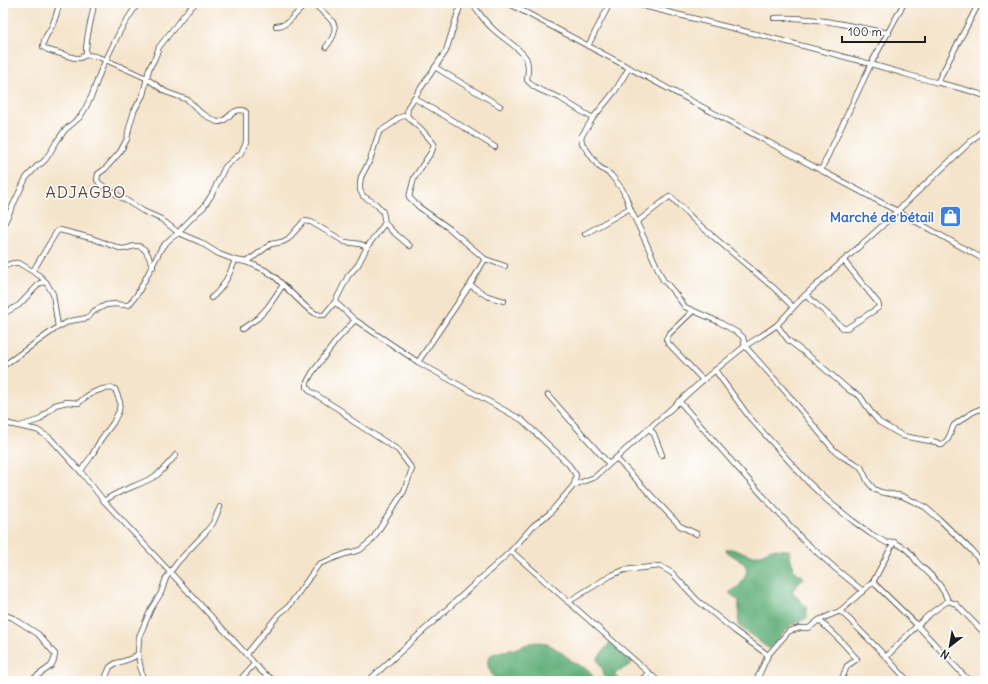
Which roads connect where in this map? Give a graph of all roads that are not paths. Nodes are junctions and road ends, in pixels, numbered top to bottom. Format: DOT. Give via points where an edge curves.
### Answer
graph roads {
  1 [pos="59,3"];
  2 [pos="94,3"];
  3 [pos="138,3"];
  4 [pos="196,3"];
  5 [pos="307,3"];
  6 [pos="313,3"];
  7 [pos="461,3"];
  8 [pos="472,3"];
  9 [pos="508,3"];
  10 [pos="610,3"];
  11 [pos="632,3"];
  12 [pos="904,3"];
  13 [pos="979,3"];
  14 [pos="774,18"];
  15 [pos="276,26"];
  16 [pos="889,33"];
  17 [pos="588,46"];
  18 [pos="326,47"];
  19 [pos="86,55"];
  20 [pos="106,60"];
  21 [pos="872,64"];
  22 [pos="436,67"];
  23 [pos="629,68"];
  24 [pos="146,78"];
  25 [pos="937,83"];
  26 [pos="985,96"];
  27 [pos="414,98"];
  28 [pos="500,106"];
  29 [pos="407,115"];
  30 [pos="593,118"];
  31 [pos="985,128"];
  32 [pos="495,147"];
  33 [pos="821,170"];
  34 [pos="630,208"];
  35 [pos="897,211"];
  36 [pos="637,222"];
  37 [pos="385,223"];
  38 [pos="3,226"];
  39 [pos="179,233"];
  40 [pos="585,234"];
  41 [pos="410,246"];
  42 [pos="367,247"];
  43 [pos="485,259"];
  44 [pos="235,260"];
  45 [pos="985,260"];
  46 [pos="844,261"];
  47 [pos="247,262"];
  48 [pos="505,266"];
  49 [pos="153,267"];
  50 [pos="3,268"];
  51 [pos="33,271"];
  52 [pos="46,282"];
  53 [pos="283,285"];
  54 [pos="470,285"];
  55 [pos="806,295"];
  56 [pos="210,298"];
  57 [pos="335,302"];
  58 [pos="504,302"];
  59 [pos="794,307"];
  60 [pos="693,311"];
  61 [pos="3,314"];
  62 [pos="355,320"];
  63 [pos="776,325"];
  64 [pos="58,327"];
  65 [pos="242,329"];
  66 [pos="744,346"];
  67 [pos="418,362"];
  68 [pos="3,366"];
  69 [pos="715,370"];
  70 [pos="703,380"];
  71 [pos="548,395"];
  72 [pos="679,401"];
  73 [pos="985,407"];
  74 [pos="3,420"];
  75 [pos="18,426"];
  76 [pos="649,428"];
  77 [pos="176,454"];
  78 [pos="662,455"];
  79 [pos="616,458"];
  80 [pos="609,464"];
  81 [pos="82,472"];
  82 [pos="574,485"];
  83 [pos="104,501"];
  84 [pos="220,507"];
  85 [pos="696,534"];
  86 [pos="894,542"];
  87 [pos="511,551"];
  88 [pos="985,566"];
  89 [pos="170,572"];
  90 [pos="873,582"];
  91 [pos="863,591"];
  92 [pos="948,601"];
  93 [pos="568,602"];
  94 [pos="840,611"];
  95 [pos="3,614"];
  96 [pos="819,620"];
  97 [pos="917,626"];
  98 [pos="985,634"];
  99 [pos="138,654"];
  100 [pos="246,655"];
  101 [pos="768,655"];
  102 [pos="886,657"];
  103 [pos="254,664"];
  104 [pos="649,674"];
  105 [pos="30,681"];
  106 [pos="104,681"];
  107 [pos="143,681"];
  108 [pos="239,681"];
  109 [pos="274,681"];
  110 [pos="368,681"];
  111 [pos="639,681"];
  112 [pos="658,681"];
  113 [pos="755,681"];
  114 [pos="841,681"];
  115 [pos="908,681"];
  116 [pos="968,681"];
  1 -- 19 [label="street" via="52,25 43,41 44,47 74,58"];
  2 -- 19 [label="street" via="85,47"];
  3 -- 20 [label="street"];
  4 -- 24 [label="street" via="158,47"];
  5 -- 15 [label="street" via="288,22"];
  6 -- 18 [label="street" via="336,29"];
  7 -- 22 [label="street" via="446,51"];
  8 -- 30 [label="street" via="493,29 526,59 527,80 532,86"];
  9 -- 17 [label="street"];
  10 -- 17 [label="street"];
  11 -- 21 [label="street"];
  12 -- 16 [label="street"];
  13 -- 25 [label="street"];
  14 -- 16 [label="street" via="808,19"];
  16 -- 21 [label="street"];
  17 -- 23 [label="street"];
  19 -- 20 [label="street"];
  20 -- 24 [label="street"];
  20 -- 38 [label="street" via="85,109 65,130 46,159 26,178"];
  21 -- 25 [label="street"];
  21 -- 33 [label="street"];
  22 -- 27 [label="street"];
  22 -- 28 [label="street"];
  23 -- 30 [label="street" via="615,92"];
  23 -- 33 [label="street"];
  24 -- 39 [label="street" via="145,88 134,111 127,139 120,152 98,174 97,180 127,202 161,219"];
  24 -- 39 [label="street" via="166,92 188,100 201,113 217,122 224,121 236,111 246,112 246,142 241,154 225,167 208,201"];
  25 -- 26 [label="street"];
  27 -- 29 [label="street" via="408,107"];
  27 -- 32 [label="street"];
  29 -- 37 [label="street" via="398,118 379,132 370,160 361,177 360,190 363,196 383,212"];
  29 -- 43 [label="street" via="434,144 414,178 409,197"];
  30 -- 34 [label="street" via="581,137 582,143 598,166 618,183"];
  31 -- 35 [label="street"];
  33 -- 35 [label="street"];
  34 -- 36 [label="street"];
  34 -- 40 [label="street"];
  35 -- 45 [label="street"];
  35 -- 46 [label="street"];
  36 -- 59 [label="street" via="671,197"];
  36 -- 60 [label="street" via="663,280 685,307"];
  37 -- 41 [label="street"];
  37 -- 42 [label="street"];
  39 -- 44 [label="street"];
  39 -- 49 [label="street" via="162,247"];
  42 -- 47 [label="street" via="345,242 311,222 304,221 288,239 271,244"];
  42 -- 57 [label="street"];
  43 -- 48 [label="street"];
  43 -- 54 [label="street"];
  44 -- 47 [label="street"];
  44 -- 56 [label="street" via="230,275"];
  46 -- 55 [label="street"];
  46 -- 55 [label="street" via="878,303 878,308 843,328"];
  47 -- 53 [label="street" via="265,270"];
  49 -- 51 [label="street" via="146,250 142,247 122,249 60,230"];
  49 -- 64 [label="street" via="129,305 106,305 87,318 70,321"];
  50 -- 51 [label="street" via="16,263"];
  51 -- 52 [label="street"];
  52 -- 61 [label="street" via="40,283 19,305"];
  52 -- 64 [label="street" via="53,294"];
  53 -- 57 [label="street" via="306,307 320,315 324,315"];
  53 -- 65 [label="street" via="258,318"];
  54 -- 58 [label="street" via="487,296"];
  54 -- 67 [label="street"];
  55 -- 59 [label="street"];
  57 -- 62 [label="street"];
  59 -- 63 [label="street"];
  60 -- 66 [label="street" via="738,333 743,337"];
  60 -- 70 [label="street" via="666,339"];
  62 -- 67 [label="street"];
  62 -- 100 [label="street" via="312,373 307,382 308,387 351,420 398,450 412,469 404,491 372,540 360,550 319,564 289,606"];
  63 -- 66 [label="street"];
  63 -- 73 [label="street" via="788,340 849,390 860,396 879,422 903,436 942,445 948,439 954,425"];
  64 -- 68 [label="street"];
  66 -- 69 [label="street"];
  66 -- 88 [label="street" via="833,449 860,468 874,489 902,496 925,507"];
  67 -- 82 [label="street" via="522,420 569,466 576,475"];
  69 -- 70 [label="street"];
  69 -- 86 [label="street" via="750,418 808,482 871,534 887,543"];
  70 -- 72 [label="street"];
  71 -- 80 [label="street"];
  72 -- 76 [label="street"];
  72 -- 91 [label="street" via="802,538"];
  74 -- 75 [label="street"];
  75 -- 81 [label="street" via="37,430 50,438"];
  75 -- 81 [label="street" via="39,420 56,405 67,402 79,403 97,391 115,389 120,402 119,411"];
  76 -- 78 [label="street"];
  76 -- 79 [label="street"];
  77 -- 83 [label="street" via="158,474"];
  79 -- 80 [label="street"];
  79 -- 85 [label="street" via="680,526"];
  80 -- 82 [label="street" via="595,477"];
  81 -- 83 [label="street"];
  82 -- 87 [label="street"];
  83 -- 89 [label="street"];
  84 -- 89 [label="street" via="214,523"];
  86 -- 90 [label="street"];
  86 -- 92 [label="street" via="908,550 930,573 945,592"];
  87 -- 93 [label="street"];
  87 -- 110 [label="street"];
  89 -- 99 [label="street" via="139,637"];
  89 -- 100 [label="street"];
  90 -- 91 [label="street"];
  90 -- 97 [label="street"];
  91 -- 94 [label="street"];
  92 -- 97 [label="street"];
  92 -- 98 [label="street" via="956,604"];
  93 -- 101 [label="street" via="624,570 660,566 672,573 698,601"];
  93 -- 104 [label="street"];
  94 -- 96 [label="street"];
  94 -- 102 [label="street"];
  95 -- 105 [label="street" via="38,634 55,654 51,666"];
  96 -- 101 [label="street" via="809,628 789,631"];
  96 -- 114 [label="street" via="857,659 847,666"];
  97 -- 102 [label="street"];
  97 -- 116 [label="street"];
  99 -- 106 [label="street" via="110,667"];
  99 -- 107 [label="street"];
  100 -- 103 [label="street"];
  101 -- 113 [label="street"];
  102 -- 115 [label="street"];
  103 -- 108 [label="street"];
  103 -- 109 [label="street"];
  104 -- 111 [label="street"];
  104 -- 112 [label="street"];
}
